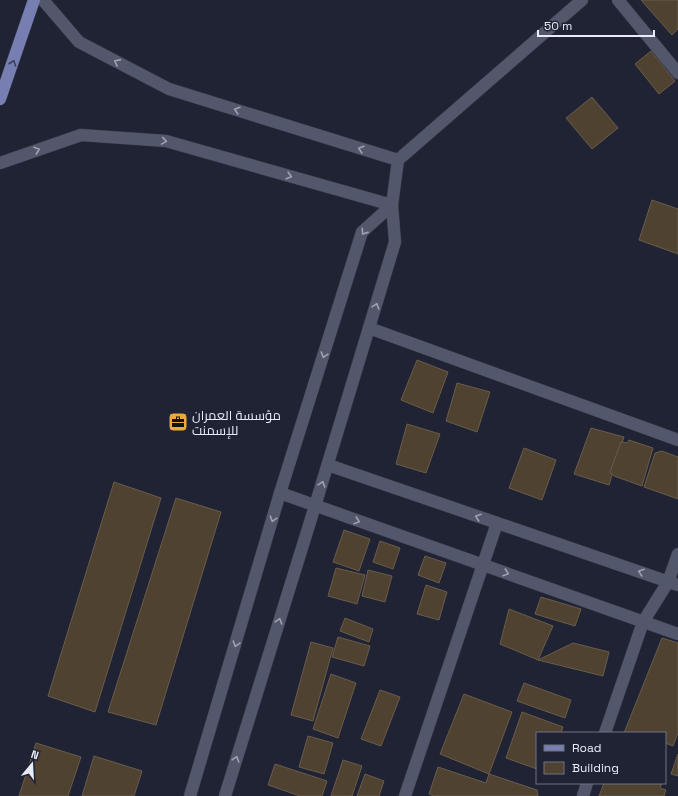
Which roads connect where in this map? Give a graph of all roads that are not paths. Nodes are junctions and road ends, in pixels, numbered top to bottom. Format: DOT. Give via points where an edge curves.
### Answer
graph roads {
  1 [pos="34,0"];
  2 [pos="43,0"];
  3 [pos="582,0"];
  4 [pos="618,0"];
  5 [pos="678,73"];
  6 [pos="0,100"];
  7 [pos="398,160"];
  8 [pos="0,162"];
  9 [pos="392,205"];
  10 [pos="369,328"];
  11 [pos="678,440"];
  12 [pos="328,465"];
  13 [pos="280,494"];
  14 [pos="315,506"];
  15 [pos="497,523"];
  16 [pos="678,554"];
  17 [pos="484,566"];
  18 [pos="673,583"];
  19 [pos="643,622"];
  20 [pos="678,634"];
  21 [pos="605,732"];
  22 [pos="587,784"];
  23 [pos="190,796"];
  24 [pos="225,796"];
  25 [pos="405,796"];
  26 [pos="583,796"];
  6 -- 1 [label="main road, one-way"];
  7 -- 2 [label="street, one-way" via="169,89 79,42"];
  3 -- 7 [label="street"];
  4 -- 5 [label="street"];
  7 -- 9 [label="street"];
  8 -- 9 [label="street, one-way" via="81,135 166,141"];
  10 -- 9 [label="street, one-way" via="395,242"];
  9 -- 13 [label="street, one-way" via="362,232"];
  10 -- 11 [label="street"];
  10 -- 12 [label="street"];
  14 -- 12 [label="street, one-way"];
  15 -- 12 [label="street, one-way"];
  13 -- 14 [label="street"];
  13 -- 23 [label="street, one-way"];
  14 -- 17 [label="street, one-way"];
  24 -- 14 [label="street, one-way"];
  15 -- 17 [label="street"];
  18 -- 15 [label="street, one-way"];
  16 -- 18 [label="street"];
  17 -- 19 [label="street, one-way"];
  17 -- 25 [label="street"];
  18 -- 19 [label="street"];
  19 -- 20 [label="street"];
  19 -- 21 [label="street"];
  22 -- 26 [label="street"];
}
